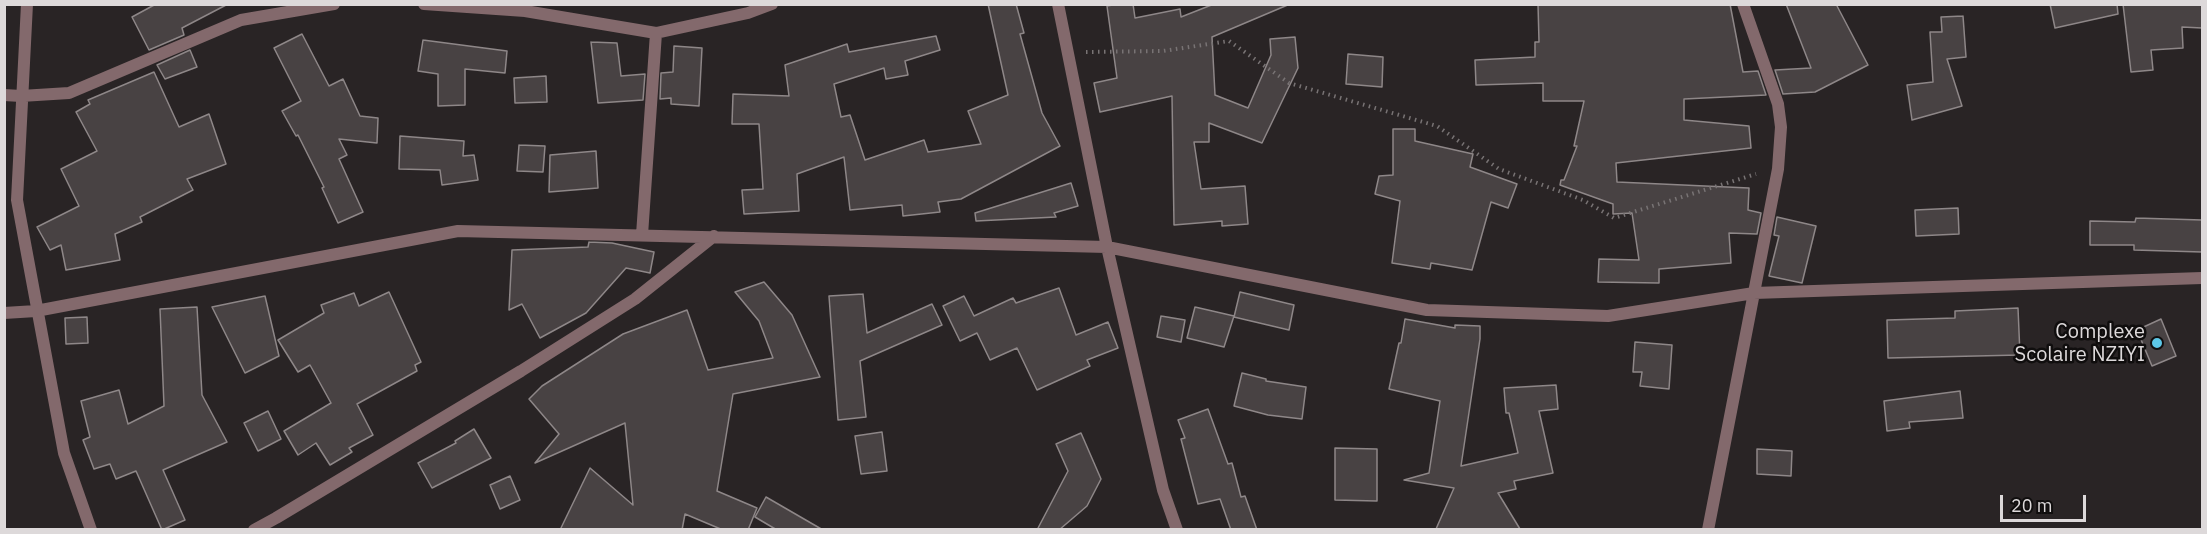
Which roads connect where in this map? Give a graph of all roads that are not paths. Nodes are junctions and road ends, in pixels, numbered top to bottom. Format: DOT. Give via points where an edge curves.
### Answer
graph roads {
  1 [pos="27,4"];
  2 [pos="334,4"];
  3 [pos="424,4"];
  4 [pos="772,4"];
  5 [pos="1058,4"];
  6 [pos="1743,4"];
  7 [pos="656,33"];
  8 [pos="4,95"];
  9 [pos="21,96"];
  10 [pos="642,235"];
  11 [pos="714,236"];
  12 [pos="1107,247"];
  13 [pos="2202,278"];
  14 [pos="1754,293"];
  15 [pos="36,311"];
  16 [pos="4,313"];
  17 [pos="92,530"];
  18 [pos="254,530"];
  19 [pos="1177,530"];
  20 [pos="1708,530"];
  1 -- 9 [label="street"];
  2 -- 9 [label="street" via="241,20 69,93"];
  3 -- 7 [label="street" via="525,10"];
  4 -- 7 [label="street"];
  5 -- 12 [label="street"];
  6 -- 14 [label="street" via="1778,104 1781,127 1778,169"];
  7 -- 10 [label="street"];
  8 -- 9 [label="street"];
  9 -- 15 [label="street" via="17,200"];
  10 -- 11 [label="street"];
  10 -- 15 [label="street" via="458,231"];
  11 -- 12 [label="street"];
  11 -- 18 [label="street" via="635,299"];
  12 -- 14 [label="street" via="1427,309 1608,316"];
  12 -- 19 [label="street" via="1163,490"];
  13 -- 14 [label="street"];
  14 -- 20 [label="street"];
  15 -- 16 [label="street"];
  15 -- 17 [label="street" via="64,453"];
}
